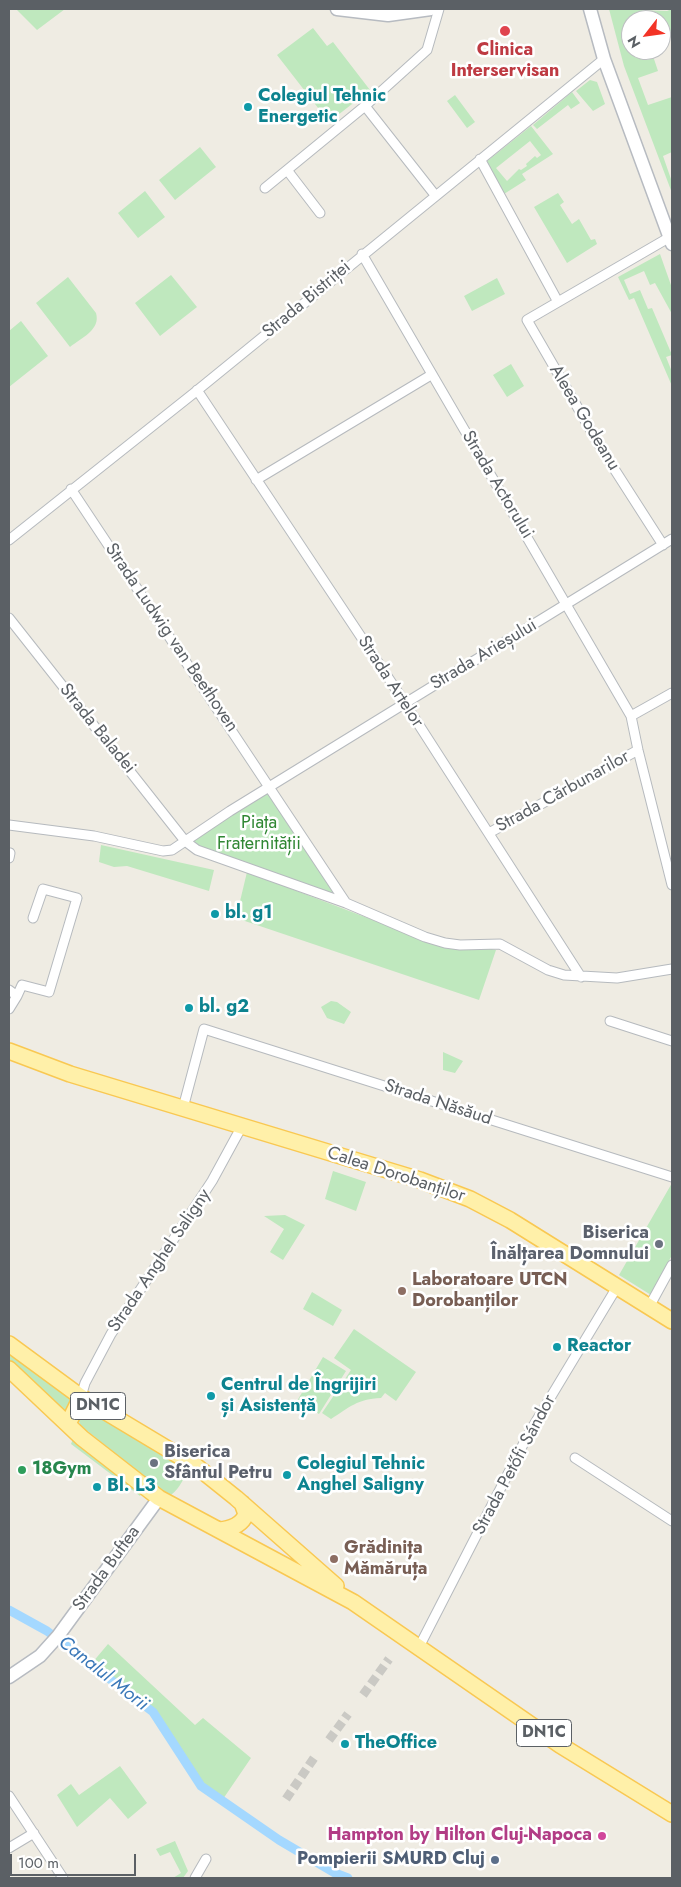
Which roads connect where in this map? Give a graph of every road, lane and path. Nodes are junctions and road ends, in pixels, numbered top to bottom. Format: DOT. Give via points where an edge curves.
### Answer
graph roads {
  1 [pos="337,9"];
  2 [pos="431,9"];
  3 [pos="439,9"];
  4 [pos="585,9"];
  5 [pos="590,9"];
  6 [pos="593,26"];
  7 [pos="604,59"];
  8 [pos="365,106"];
  9 [pos="480,159"];
  10 [pos="287,170"];
  11 [pos="265,188"];
  12 [pos="435,195"];
  13 [pos="320,213"];
  14 [pos="671,241"];
  15 [pos="362,254"];
  16 [pos="558,302"];
  17 [pos="431,375"];
  18 [pos="197,390"];
  19 [pos="256,480"];
  20 [pos="71,489"];
  21 [pos="672,539"];
  22 [pos="9,540"];
  23 [pos="663,545"];
  24 [pos="568,605"];
  25 [pos="9,618"];
  26 [pos="672,692"];
  27 [pos="405,703"];
  28 [pos="631,716"];
  29 [pos="638,750"];
  30 [pos="271,787"];
  31 [pos="9,825"];
  32 [pos="489,833"];
  33 [pos="185,841"];
  34 [pos="672,885"];
  35 [pos="346,903"];
  36 [pos="33,918"];
  37 [pos="672,969"];
  38 [pos="581,976"];
  39 [pos="9,990"];
  40 [pos="17,996"];
  41 [pos="9,1009"];
  42 [pos="610,1021"];
  43 [pos="672,1041"];
  44 [pos="9,1051"];
  45 [pos="183,1108"];
  46 [pos="242,1126"];
  47 [pos="672,1177"];
  48 [pos="672,1265"];
  49 [pos="617,1287"];
  50 [pos="649,1306"];
  51 [pos="672,1321"];
  52 [pos="9,1344"];
  53 [pos="9,1369"];
  54 [pos="81,1397"];
  55 [pos="68,1424"];
  56 [pos="576,1458"];
  57 [pos="159,1498"];
  58 [pos="242,1503"];
  59 [pos="672,1521"];
  60 [pos="219,1530"];
  61 [pos="353,1602"];
  62 [pos="419,1647"];
  63 [pos="9,1677"];
  64 [pos="9,1796"];
  65 [pos="672,1814"];
  66 [pos="34,1833"];
  67 [pos="9,1848"];
  68 [pos="206,1859"];
  69 [pos="63,1878"];
  70 [pos="195,1878"];
  1 -- 2 [label="main road" via="388,15"];
  3 -- 8 [label="street" via="427,50"];
  4 -- 6 [label="main road"];
  5 -- 6 [label="main road"];
  6 -- 7 [label="main road"];
  7 -- 9 [label="street, Strada Bistriței"];
  7 -- 14 [label="main road"];
  8 -- 10 [label="street"];
  8 -- 12 [label="street"];
  9 -- 12 [label="street, Strada Bistriței"];
  9 -- 16 [label="street"];
  10 -- 11 [label="street"];
  10 -- 13 [label="street"];
  12 -- 15 [label="street, Strada Bistriței"];
  14 -- 16 [label="street, Aleea Godeanu"];
  15 -- 17 [label="street, Strada Actorului"];
  15 -- 18 [label="street, Strada Bistriței"];
  16 -- 23 [label="street, Aleea Godeanu" via="527,320 604,453"];
  17 -- 19 [label="street"];
  17 -- 24 [label="street, Strada Actorului"];
  18 -- 19 [label="street, Strada Artelor"];
  18 -- 20 [label="street, Strada Bistriței"];
  19 -- 27 [label="street, Strada Artelor"];
  20 -- 22 [label="street, Strada Bistriței"];
  20 -- 30 [label="street, Strada Ludwig van Beethoven"];
  21 -- 23 [label="street, Strada Arieșului"];
  23 -- 24 [label="street, Strada Arieșului"];
  24 -- 27 [label="street, Strada Arieșului"];
  24 -- 28 [label="street, Strada Actorului"];
  25 -- 33 [label="street, Strada Baladei"];
  26 -- 28 [label="street"];
  27 -- 30 [label="street, Strada Arieșului"];
  27 -- 32 [label="street, Strada Artelor"];
  28 -- 29 [label="street, Strada Actorului"];
  29 -- 32 [label="street, Strada Cărbunarilor"];
  29 -- 34 [label="street, Strada Actorului"];
  30 -- 33 [label="street"];
  30 -- 35 [label="street"];
  31 -- 33 [label="street" via="94,836 163,851 172,850"];
  32 -- 38 [label="street, Strada Artelor"];
  33 -- 35 [label="street" via="207,855"];
  35 -- 38 [label="street" via="445,943 500,944 548,970"];
  36 -- 40 [label="street" via="43,889 77,898 49,992 22,985"];
  37 -- 38 [label="street" via="633,977"];
  39 -- 40 [label="street"];
  40 -- 41 [label="street"];
  42 -- 43 [label="street"];
  44 -- 45 [label="main road, Calea Dorobanților" via="70,1074"];
  45 -- 46 [label="main road, Calea Dorobanților"];
  45 -- 47 [label="street, Strada Năsăud" via="204,1029"];
  46 -- 49 [label="main road, Calea Dorobanților" via="420,1180 470,1199"];
  46 -- 54 [label="street, Strada Anghel Saligny" via="209,1187 111,1334"];
  48 -- 50 [label="street"];
  49 -- 50 [label="main road, Calea Dorobanților"];
  49 -- 62 [label="street, Strada Petőfi Sándor" via="529,1433"];
  50 -- 51 [label="main road, Calea Dorobanților"];
  52 -- 54 [label="main road, DN1C"];
  53 -- 55 [label="main road, DN1C"];
  54 -- 55 [label="main road"];
  54 -- 58 [label="main road, DN1C" via="191,1463"];
  55 -- 57 [label="main road, DN1C" via="109,1461"];
  56 -- 59 [label="street"];
  57 -- 60 [label="main road, DN1C"];
  57 -- 63 [label="main road, Strada Buftea" via="52,1643 40,1656"];
  58 -- 60 [label="main road" via="246,1514 243,1521"];
  58 -- 61 [label="main road, DN1C"];
  60 -- 61 [label="main road, DN1C"];
  61 -- 62 [label="main road, DN1C"];
  62 -- 65 [label="main road, DN1C" via="560,1745"];
  64 -- 66 [label="street"];
  66 -- 67 [label="street"];
  66 -- 69 [label="street"];
  68 -- 70 [label="street"];
}
